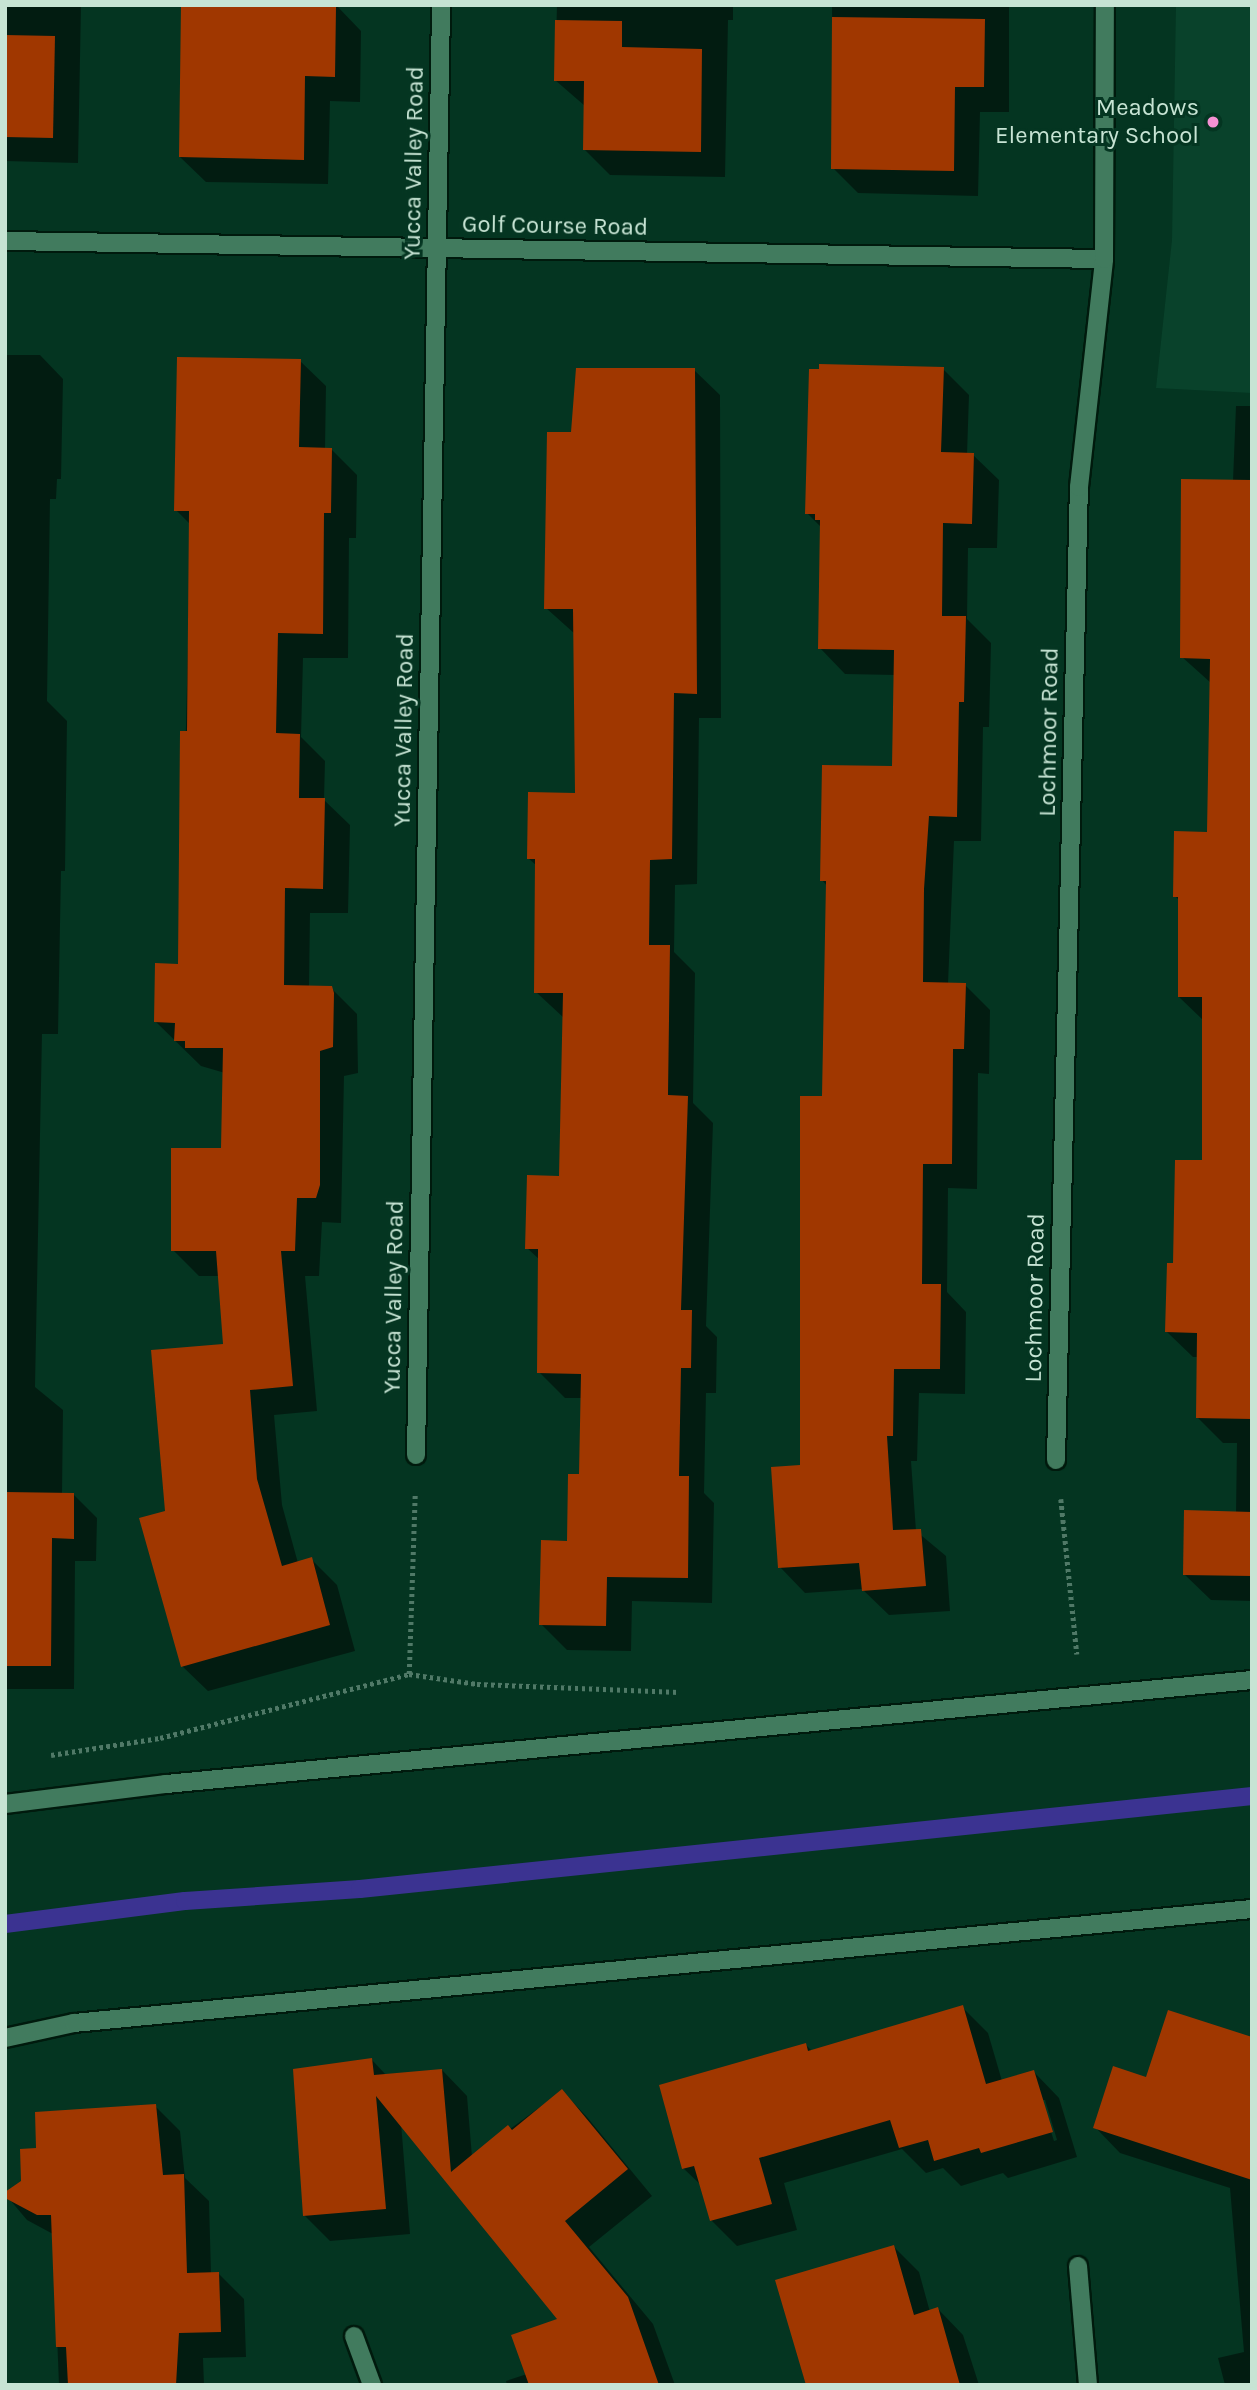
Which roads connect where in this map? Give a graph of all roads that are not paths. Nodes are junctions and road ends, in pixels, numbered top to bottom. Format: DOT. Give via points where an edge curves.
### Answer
graph roads {
  1 [pos="441,5"];
  2 [pos="1105,5"];
  3 [pos="5,241"];
  4 [pos="437,249"];
  5 [pos="1104,258"];
  6 [pos="416,1455"];
  7 [pos="1056,1460"];
  8 [pos="1252,1680"];
  9 [pos="5,1804"];
  10 [pos="1252,1909"];
  11 [pos="5,2038"];
  12 [pos="1078,2266"];
  13 [pos="354,2336"];
  14 [pos="372,2385"];
  15 [pos="1088,2385"];
  1 -- 4 [label="street, Yucca Valley Road"];
  2 -- 5 [label="street, Lochmoor Road"];
  3 -- 4 [label="street, Golf Course Road"];
  4 -- 5 [label="street, Golf Course Road"];
  4 -- 6 [label="street, Yucca Valley Road"];
  5 -- 7 [label="street, Lochmoor Road" via="1079,487"];
  8 -- 9 [label="street" via="194,1781"];
  10 -- 11 [label="street" via="74,2023"];
  12 -- 15 [label="street"];
  13 -- 14 [label="street"];
}
